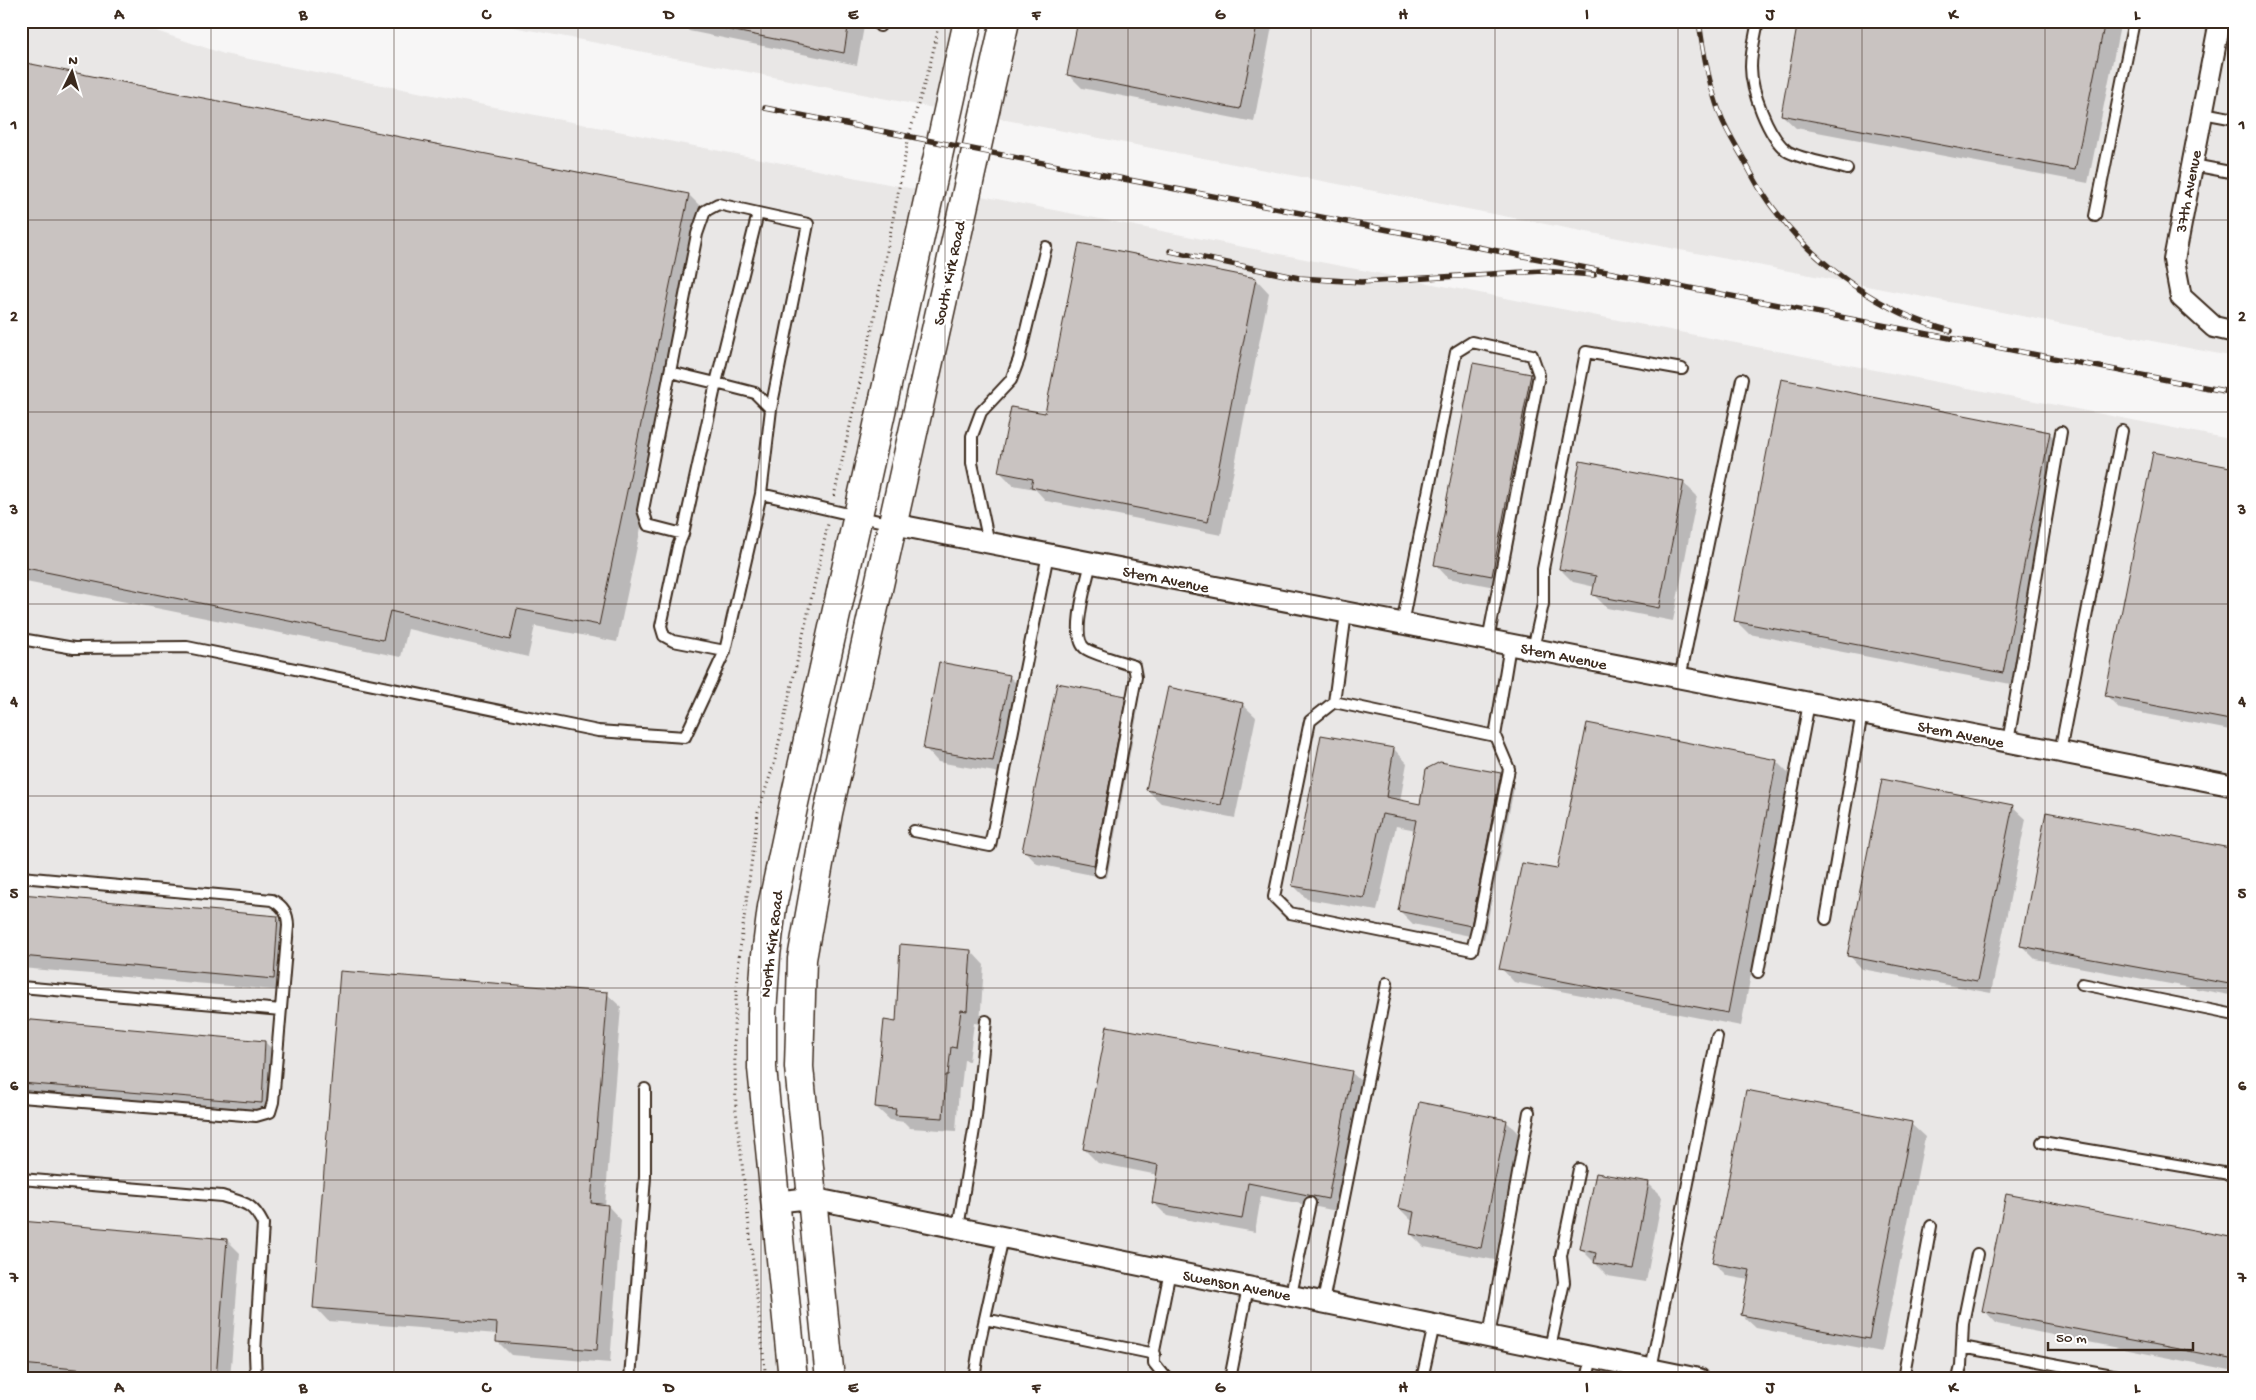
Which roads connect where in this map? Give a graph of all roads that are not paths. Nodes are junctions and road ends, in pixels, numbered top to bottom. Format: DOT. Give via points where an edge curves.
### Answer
graph roads {
  1 [pos="968,21"];
  2 [pos="1005,21"];
  3 [pos="1758,21"];
  4 [pos="2134,21"];
  5 [pos="2220,21"];
  6 [pos="2202,113"];
  7 [pos="2235,119"];
  8 [pos="2193,165"];
  9 [pos="1847,168"];
  10 [pos="2235,173"];
  11 [pos="758,213"];
  12 [pos="2095,216"];
  13 [pos="1046,247"];
  14 [pos="2235,332"];
  15 [pos="1682,369"];
  16 [pos="670,372"];
  17 [pos="1742,379"];
  18 [pos="716,383"];
  19 [pos="771,409"];
  20 [pos="2122,431"];
  21 [pos="2061,432"];
  22 [pos="761,494"];
  23 [pos="857,516"];
  24 [pos="893,524"];
  25 [pos="683,534"];
  26 [pos="989,543"];
  27 [pos="1048,554"];
  28 [pos="1091,563"];
  29 [pos="1346,613"];
  30 [pos="1402,624"];
  31 [pos="21,638"];
  32 [pos="1488,640"];
  33 [pos="1510,645"];
  34 [pos="1533,649"];
  35 [pos="725,651"];
  36 [pos="1680,678"];
  37 [pos="1334,702"];
  38 [pos="1809,703"];
  39 [pos="1862,713"];
  40 [pos="1495,736"];
  41 [pos="2008,742"];
  42 [pos="2060,752"];
  43 [pos="2235,786"];
  44 [pos="914,831"];
  45 [pos="1100,871"];
  46 [pos="21,877"];
  47 [pos="1826,920"];
  48 [pos="1758,972"];
  49 [pos="1387,983"];
  50 [pos="2082,984"];
  51 [pos="21,987"];
  52 [pos="281,1010"];
  53 [pos="2235,1015"];
  54 [pos="986,1021"];
  55 [pos="1716,1037"];
  56 [pos="645,1089"];
  57 [pos="21,1097"];
  58 [pos="1529,1112"];
  59 [pos="2042,1142"];
  60 [pos="1579,1169"];
  61 [pos="2235,1175"];
  62 [pos="21,1179"];
  63 [pos="810,1198"];
  64 [pos="774,1202"];
  65 [pos="1310,1203"];
  66 [pos="1931,1226"];
  67 [pos="958,1228"];
  68 [pos="1003,1237"];
  69 [pos="1977,1254"];
  70 [pos="1170,1271"];
  71 [pos="1248,1287"];
  72 [pos="1291,1295"];
  73 [pos="1323,1302"];
  74 [pos="985,1319"];
  75 [pos="1434,1325"];
  76 [pos="1489,1336"];
  77 [pos="1962,1347"];
  78 [pos="1550,1348"];
  79 [pos="1154,1354"];
  80 [pos="1592,1357"];
  81 [pos="1651,1369"];
  82 [pos="256,1379"];
  83 [pos="630,1379"];
  84 [pos="793,1379"];
  85 [pos="830,1379"];
  86 [pos="974,1379"];
  87 [pos="1167,1379"];
  88 [pos="1230,1379"];
  89 [pos="1422,1379"];
  90 [pos="1587,1379"];
  91 [pos="1699,1379"];
  92 [pos="1903,1379"];
  93 [pos="1958,1379"];
  94 [pos="2134,1379"];
  1 -- 23 [label="main road"];
  2 -- 24 [label="main road, South Kirk Road"];
  3 -- 9 [label="lane" via="1751,52 1751,70 1758,102 1775,138 1788,152"];
  4 -- 12 [label="lane"];
  5 -- 6 [label="street, 37th Avenue"];
  6 -- 7 [label="lane"];
  6 -- 8 [label="street, 37th Avenue"];
  8 -- 10 [label="lane"];
  8 -- 14 [label="street, 37th Avenue" via="2174,260 2181,297 2214,327"];
  11 -- 16 [label="lane" via="718,204 705,211 697,234"];
  11 -- 18 [label="lane"];
  11 -- 19 [label="lane" via="808,224"];
  13 -- 26 [label="lane" via="1011,380 981,412 972,436 972,464"];
  15 -- 34 [label="lane" via="1586,352 1543,569 1543,604"];
  16 -- 18 [label="lane"];
  16 -- 25 [label="lane" via="643,510 648,525"];
  17 -- 36 [label="lane"];
  18 -- 19 [label="lane" via="755,393"];
  18 -- 25 [label="lane"];
  19 -- 22 [label="lane"];
  20 -- 42 [label="lane"];
  21 -- 41 [label="lane"];
  22 -- 23 [label="lane"];
  22 -- 35 [label="lane"];
  23 -- 24 [label="lane"];
  23 -- 64 [label="main road, North Kirk Road" via="782,856 766,955 762,1068"];
  24 -- 26 [label="street, Stern Avenue"];
  24 -- 63 [label="main road, North Kirk Road" via="826,822 802,959 799,1067"];
  25 -- 35 [label="lane" via="661,626 664,636 673,641"];
  26 -- 27 [label="street, Stern Avenue"];
  27 -- 28 [label="street, Stern Avenue"];
  27 -- 44 [label="lane" via="990,846"];
  28 -- 29 [label="street, Stern Avenue"];
  28 -- 45 [label="lane" via="1078,639 1085,649 1134,666 1136,676"];
  29 -- 30 [label="street, Stern Avenue"];
  29 -- 37 [label="lane"];
  30 -- 32 [label="street, Stern Avenue"];
  30 -- 32 [label="lane" via="1456,352 1472,342 1532,355 1538,375"];
  31 -- 35 [label="lane" via="74,648 187,647 598,731 685,737"];
  32 -- 33 [label="street, Stern Avenue"];
  33 -- 34 [label="street, Stern Avenue"];
  33 -- 40 [label="lane"];
  34 -- 36 [label="street, Stern Avenue"];
  36 -- 38 [label="street, Stern Avenue"];
  37 -- 40 [label="lane"];
  37 -- 40 [label="lane" via="1310,721 1274,897 1290,913 1472,950 1510,769"];
  38 -- 39 [label="street, Stern Avenue"];
  38 -- 48 [label="lane"];
  39 -- 41 [label="street, Stern Avenue"];
  39 -- 47 [label="lane"];
  41 -- 42 [label="street, Stern Avenue"];
  42 -- 43 [label="street, Stern Avenue"];
  46 -- 52 [label="lane" via="272,900 281,905 288,915"];
  49 -- 73 [label="lane"];
  50 -- 53 [label="lane"];
  51 -- 52 [label="lane"];
  52 -- 57 [label="lane" via="270,1112 256,1116"];
  54 -- 67 [label="lane" via="976,1117"];
  55 -- 81 [label="lane"];
  56 -- 83 [label="lane" via="646,1177"];
  58 -- 76 [label="lane"];
  59 -- 61 [label="lane"];
  60 -- 78 [label="lane" via="1561,1256 1564,1282"];
  62 -- 82 [label="lane" via="222,1196 256,1210 263,1224"];
  63 -- 64 [label="street, Swenson Avenue"];
  63 -- 67 [label="street, Swenson Avenue"];
  63 -- 85 [label="main road, North Kirk Road"];
  64 -- 84 [label="main road, North Kirk Road"];
  65 -- 72 [label="lane"];
  66 -- 92 [label="lane"];
  67 -- 68 [label="street, Swenson Avenue"];
  68 -- 70 [label="street, Swenson Avenue"];
  68 -- 74 [label="lane"];
  69 -- 77 [label="lane" via="1963,1323"];
  70 -- 71 [label="street, Swenson Avenue"];
  70 -- 79 [label="lane"];
  71 -- 72 [label="street, Swenson Avenue"];
  71 -- 88 [label="lane"];
  72 -- 73 [label="street, Swenson Avenue"];
  73 -- 75 [label="street, Swenson Avenue"];
  74 -- 79 [label="lane"];
  74 -- 86 [label="lane"];
  75 -- 76 [label="street, Swenson Avenue"];
  75 -- 89 [label="lane"];
  76 -- 78 [label="street, Swenson Avenue"];
  77 -- 93 [label="lane"];
  77 -- 94 [label="lane"];
  78 -- 80 [label="street, Swenson Avenue"];
  79 -- 87 [label="lane" via="1154,1363"];
  80 -- 81 [label="street, Swenson Avenue"];
  80 -- 90 [label="lane"];
  81 -- 91 [label="street, Swenson Avenue"];
}
